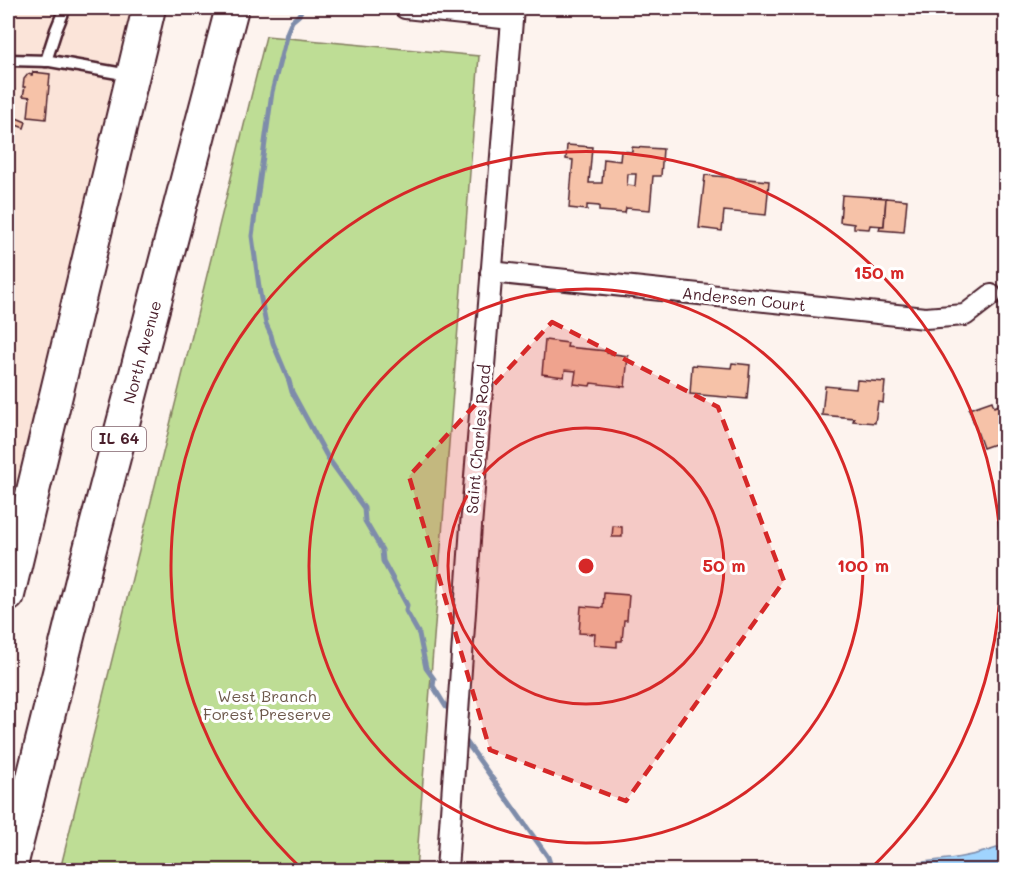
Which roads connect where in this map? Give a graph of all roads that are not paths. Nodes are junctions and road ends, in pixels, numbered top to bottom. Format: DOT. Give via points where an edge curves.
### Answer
graph roads {
  1 [pos="65,8"];
  2 [pos="149,8"];
  3 [pos="232,8"];
  4 [pos="405,8"];
  5 [pos="512,13"];
  6 [pos="8,60"];
  7 [pos="46,61"];
  8 [pos="133,76"];
  9 [pos="491,272"];
  10 [pos="991,296"];
  11 [pos="8,595"];
  12 [pos="10,870"];
  13 [pos="447,870"];
  1 -- 7 [label="lane"];
  2 -- 8 [label="main road"];
  3 -- 12 [label="main road, North Avenue / IL 64"];
  4 -- 5 [label="street"];
  5 -- 9 [label="street, Saint Charles Road"];
  6 -- 7 [label="lane"];
  7 -- 8 [label="lane"];
  8 -- 11 [label="main road"];
  9 -- 10 [label="street, Andersen Court" via="925,318 965,315"];
  9 -- 13 [label="street, Saint Charles Road"];
}
